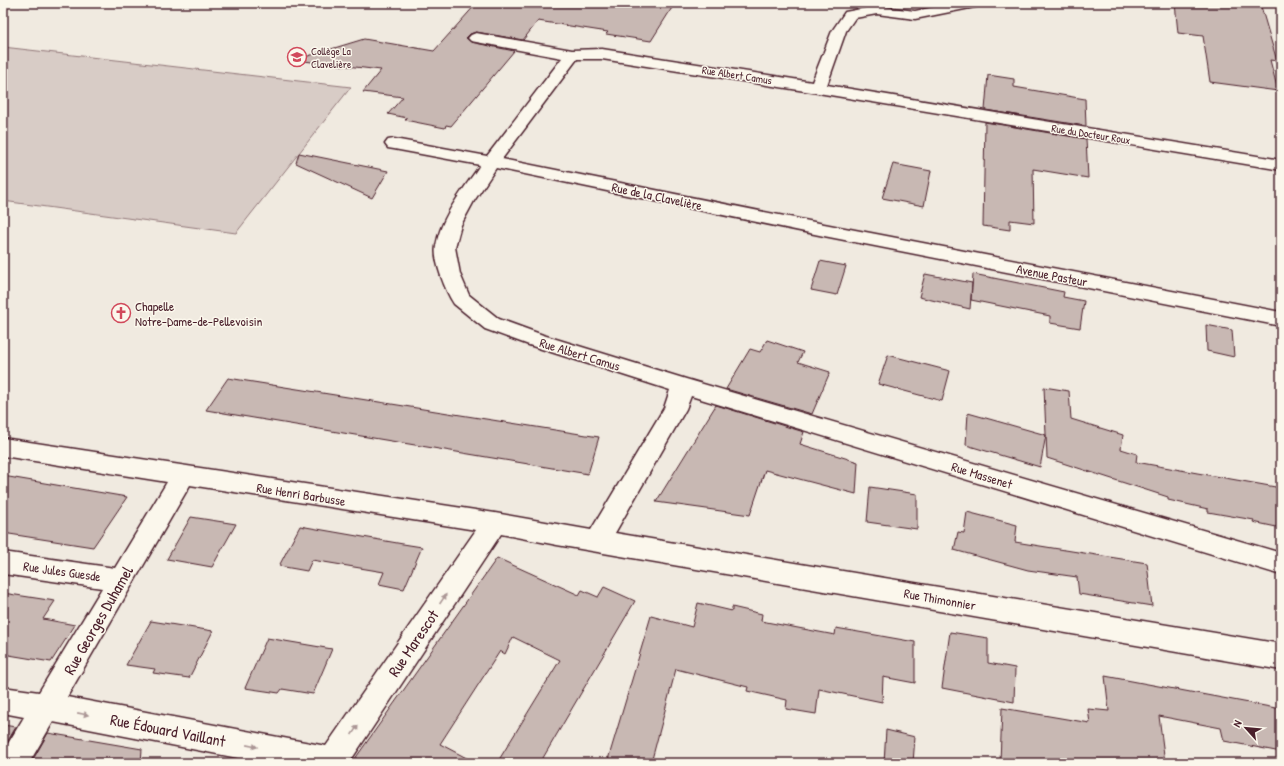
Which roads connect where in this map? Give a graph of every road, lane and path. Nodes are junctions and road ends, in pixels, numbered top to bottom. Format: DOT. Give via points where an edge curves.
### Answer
graph roads {
  1 [pos="975,3"];
  2 [pos="476,38"];
  3 [pos="572,55"];
  4 [pos="818,88"];
  5 [pos="901,102"];
  6 [pos="394,144"];
  7 [pos="491,162"];
  8 [pos="1281,165"];
  9 [pos="824,230"];
  10 [pos="1281,319"];
  11 [pos="683,386"];
  12 [pos="3,447"];
  13 [pos="183,476"];
  14 [pos="495,523"];
  15 [pos="598,541"];
  16 [pos="3,562"];
  17 [pos="1281,564"];
  18 [pos="121,580"];
  19 [pos="1281,657"];
  20 [pos="3,700"];
  21 [pos="47,707"];
  22 [pos="332,762"];
  23 [pos="13,763"];
  1 -- 4 [label="street" via="915,15 877,10 850,15 839,30"];
  2 -- 3 [label="street, Rue Albert Camus"];
  3 -- 4 [label="street, Rue Albert Camus" via="602,54"];
  3 -- 7 [label="street, Rue Albert Camus"];
  4 -- 5 [label="street, Rue Albert Camus"];
  5 -- 8 [label="street, Rue du Docteur Roux"];
  6 -- 7 [label="street"];
  7 -- 9 [label="street, Rue de la Clavelière"];
  7 -- 11 [label="street, Rue Albert Camus" via="452,225 445,247 450,274 461,299 492,324"];
  9 -- 10 [label="street, Avenue Pasteur"];
  11 -- 15 [label="street" via="675,409"];
  11 -- 17 [label="street, Rue Massenet"];
  12 -- 13 [label="street, Rue Henri Barbusse"];
  13 -- 14 [label="street, Rue Henri Barbusse"];
  13 -- 18 [label="street, Rue Georges Duhamel"];
  14 -- 15 [label="street, Rue Henri Barbusse"];
  22 -- 14 [label="street, Rue Marescot, one-way"];
  15 -- 19 [label="street, Rue Thimonnier"];
  16 -- 18 [label="street, Rue Jules Guesde"];
  18 -- 21 [label="street, Rue Georges Duhamel"];
  20 -- 21 [label="street, Rue Édouard Vaillant"];
  21 -- 22 [label="street, Rue Édouard Vaillant, one-way"];
  21 -- 23 [label="street, Rue Georges Duhamel"];
}
